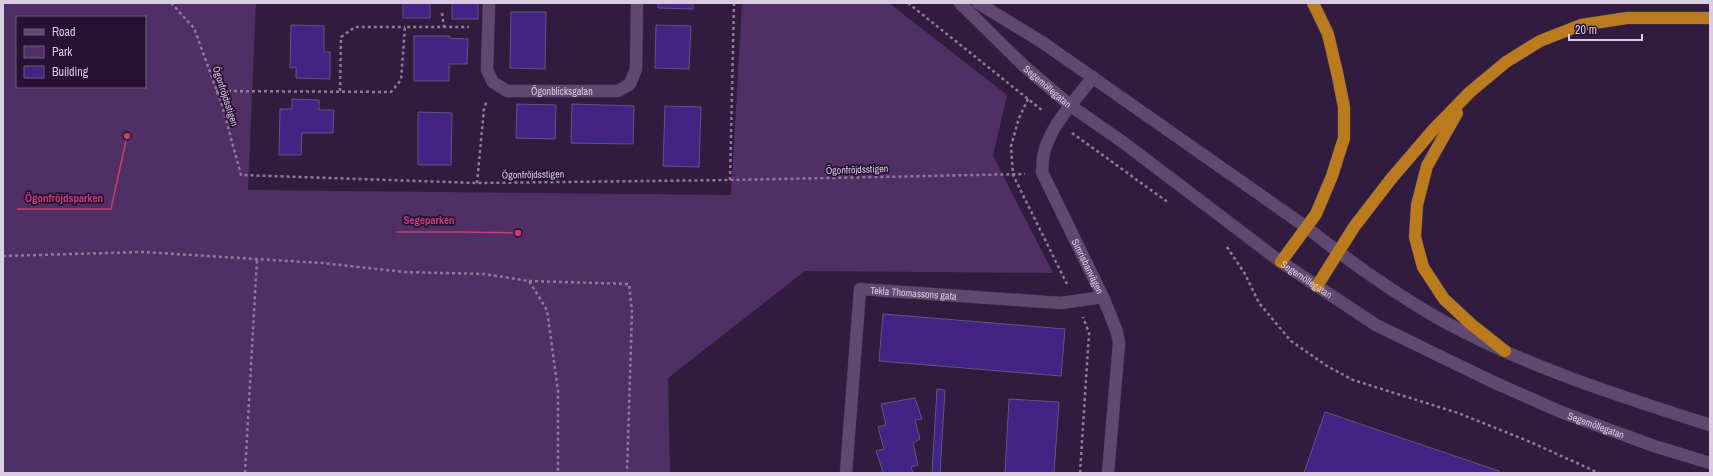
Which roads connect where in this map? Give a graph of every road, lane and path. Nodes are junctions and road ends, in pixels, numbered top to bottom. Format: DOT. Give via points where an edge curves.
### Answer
graph roads {
  1 [pos="171,3"];
  2 [pos="489,3"];
  3 [pos="637,3"];
  4 [pos="734,3"];
  5 [pos="908,3"];
  6 [pos="960,3"];
  7 [pos="978,3"];
  8 [pos="1313,3"];
  9 [pos="442,13"];
  10 [pos="1710,18"];
  11 [pos="405,27"];
  12 [pos="444,27"];
  13 [pos="488,27"];
  14 [pos="1093,77"];
  15 [pos="494,82"];
  16 [pos="216,91"];
  17 [pos="340,92"];
  18 [pos="1470,92"];
  19 [pos="1071,106"];
  20 [pos="1058,122"];
  21 [pos="1013,175"];
  22 [pos="730,180"];
  23 [pos="477,183"];
  24 [pos="1174,206"];
  25 [pos="1306,227"];
  26 [pos="1224,244"];
  27 [pos="1338,252"];
  28 [pos="3,256"];
  29 [pos="257,259"];
  30 [pos="1281,262"];
  31 [pos="528,281"];
  32 [pos="1317,286"];
  33 [pos="1103,297"];
  34 [pos="1505,351"];
  35 [pos="1710,425"];
  36 [pos="1710,463"];
  37 [pos="245,473"];
  38 [pos="558,473"];
  39 [pos="627,473"];
  40 [pos="846,473"];
  41 [pos="1108,473"];
  42 [pos="1599,473"];
  1 -- 16 [label="path, Ögonfröjdsstigen" via="194,28"];
  2 -- 13 [label="street"];
  3 -- 15 [label="street, Ögonblicksgatan" via="636,69 630,84 618,91 507,91"];
  4 -- 22 [label="path"];
  5 -- 20 [label="path"];
  6 -- 19 [label="street, Segemöllegatan" via="1024,66"];
  7 -- 14 [label="street"];
  8 -- 25 [label="highway" via="1328,34 1338,77 1344,107 1344,138 1316,214"];
  9 -- 12 [label="path"];
  10 -- 18 [label="highway" via="1627,18 1581,25 1540,41 1520,53"];
  11 -- 12 [label="path"];
  11 -- 17 [label="path" via="401,80 391,92"];
  11 -- 17 [label="path" via="355,27 342,37"];
  12 -- 13 [label="path"];
  13 -- 15 [label="street" via="487,70"];
  14 -- 19 [label="street, Simrisbanvägen"];
  14 -- 25 [label="street"];
  15 -- 23 [label="path" via="484,109"];
  16 -- 17 [label="path"];
  16 -- 23 [label="path, Ögonfröjdsstigen" via="241,175"];
  18 -- 27 [label="highway" via="1391,179"];
  18 -- 34 [label="highway" via="1427,166 1417,205 1415,236 1423,267 1444,299"];
  19 -- 20 [label="street, Simrisbanvägen"];
  19 -- 30 [label="street, Segemöllegatan" via="1130,147"];
  20 -- 24 [label="path" via="1096,152"];
  20 -- 33 [label="street, Simrisbanvägen" via="1043,155 1042,172"];
  21 -- 22 [label="path, Ögonfröjdsstigen"];
  22 -- 23 [label="path, Ögonfröjdsstigen"];
  25 -- 27 [label="street"];
  25 -- 30 [label="highway"];
  26 -- 42 [label="path" via="1230,249 1245,274 1259,303 1291,341 1327,366 1352,380 1458,413"];
  27 -- 32 [label="highway"];
  27 -- 34 [label="street" via="1443,321"];
  28 -- 29 [label="path" via="142,252"];
  29 -- 31 [label="path" via="322,262 405,272 485,274"];
  29 -- 37 [label="path"];
  30 -- 32 [label="street, Segemöllegatan"];
  31 -- 38 [label="path" via="547,310 558,391"];
  31 -- 39 [label="path" via="629,284 632,311"];
  32 -- 36 [label="street, Segemöllegatan" via="1376,324 1491,381 1576,417 1654,446"];
  33 -- 40 [label="street, Tekla Thomassons gata" via="1061,303 860,289"];
  33 -- 41 [label="street, Simrisbanvägen" via="1118,332 1119,343"];
  34 -- 35 [label="street" via="1611,393"];
}
